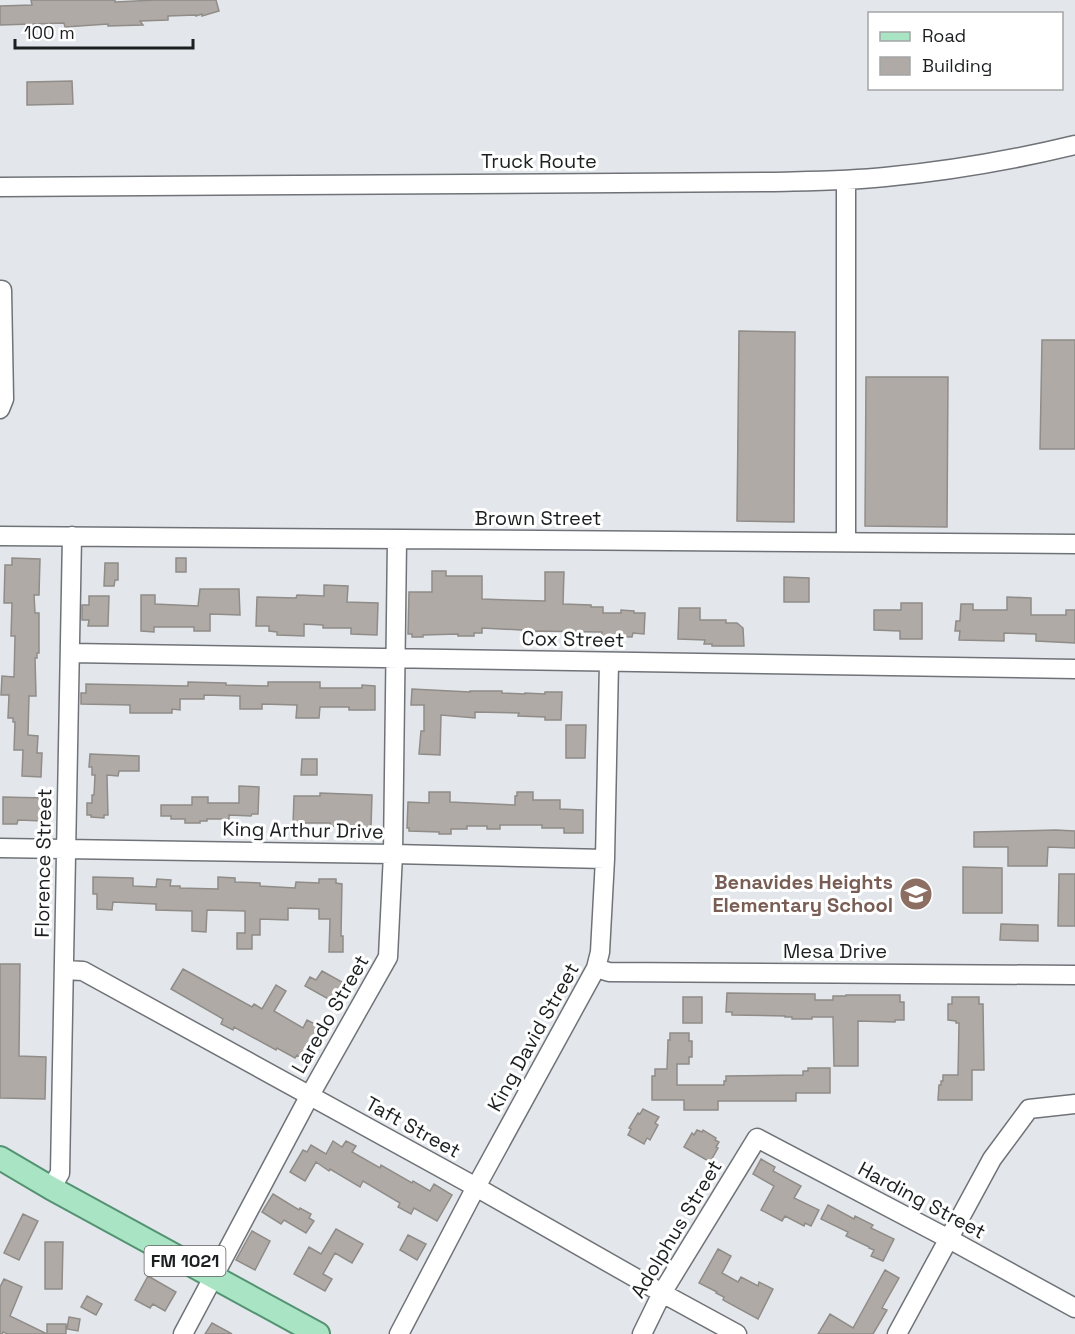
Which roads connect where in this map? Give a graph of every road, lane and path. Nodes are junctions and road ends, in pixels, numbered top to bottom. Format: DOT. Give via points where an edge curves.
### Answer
graph roads {
  1 [pos="1075,145"];
  2 [pos="846,180"];
  3 [pos="0,187"];
  4 [pos="0,290"];
  5 [pos="0,409"];
  6 [pos="0,536"];
  7 [pos="72,536"];
  8 [pos="397,540"];
  9 [pos="846,542"];
  10 [pos="1075,544"];
  11 [pos="70,653"];
  12 [pos="395,659"];
  13 [pos="609,662"];
  14 [pos="1075,669"];
  15 [pos="0,848"];
  16 [pos="66,849"];
  17 [pos="393,854"];
  18 [pos="605,859"];
  19 [pos="596,968"];
  20 [pos="64,970"];
  21 [pos="1075,975"];
  22 [pos="310,1095"];
  23 [pos="1075,1104"];
  24 [pos="751,1148"];
  25 [pos="0,1158"];
  26 [pos="476,1187"];
  27 [pos="51,1188"];
  28 [pos="949,1239"];
  29 [pos="213,1277"];
  30 [pos="662,1293"];
  31 [pos="1075,1308"];
  32 [pos="183,1334"];
  33 [pos="318,1334"];
  34 [pos="399,1334"];
  35 [pos="642,1334"];
  36 [pos="737,1334"];
  37 [pos="897,1334"];
  1 -- 2 [label="street, Truck Route" via="938,170"];
  2 -- 3 [label="street, Truck Route"];
  2 -- 9 [label="street"];
  4 -- 5 [label="street" via="4,399"];
  6 -- 7 [label="street, Brown Street"];
  7 -- 8 [label="street, Brown Street"];
  7 -- 11 [label="street, Florence Street"];
  8 -- 9 [label="street, Brown Street"];
  8 -- 12 [label="street, Laredo Street"];
  9 -- 10 [label="street, Brown Street"];
  11 -- 12 [label="street, Cox Street"];
  11 -- 16 [label="street, Florence Street"];
  12 -- 13 [label="street, Cox Street"];
  12 -- 17 [label="street, Laredo Street"];
  13 -- 14 [label="street, Cox Street"];
  13 -- 18 [label="street, King David Street"];
  15 -- 16 [label="street, King Arthur Drive"];
  16 -- 17 [label="street, King Arthur Drive"];
  16 -- 20 [label="street, Florence Street"];
  17 -- 18 [label="street, King Arthur Drive"];
  17 -- 22 [label="street, Laredo Street" via="388,957"];
  18 -- 19 [label="street, King David Street"];
  19 -- 21 [label="street, Mesa Drive" via="609,972"];
  19 -- 26 [label="street, King David Street"];
  20 -- 22 [label="street, Taft Street" via="83,972"];
  20 -- 27 [label="street, Florence Street" via="60,1173"];
  22 -- 26 [label="street, Taft Street"];
  22 -- 29 [label="street, Laredo Street"];
  23 -- 28 [label="street" via="1029,1109 992,1159"];
  24 -- 28 [label="street, Harding Street" via="757,1138"];
  24 -- 30 [label="street, Adolphus Street"];
  25 -- 27 [label="main road, FM 1021"];
  26 -- 30 [label="street, Taft Street"];
  26 -- 34 [label="street, King David Street"];
  27 -- 29 [label="main road, FM 1021"];
  28 -- 31 [label="street, Harding Street"];
  28 -- 37 [label="street"];
  29 -- 32 [label="street, Laredo Street"];
  29 -- 33 [label="main road, FM 1021"];
  30 -- 35 [label="street, Adolphus Street"];
  30 -- 36 [label="street, Taft Street"];
}
